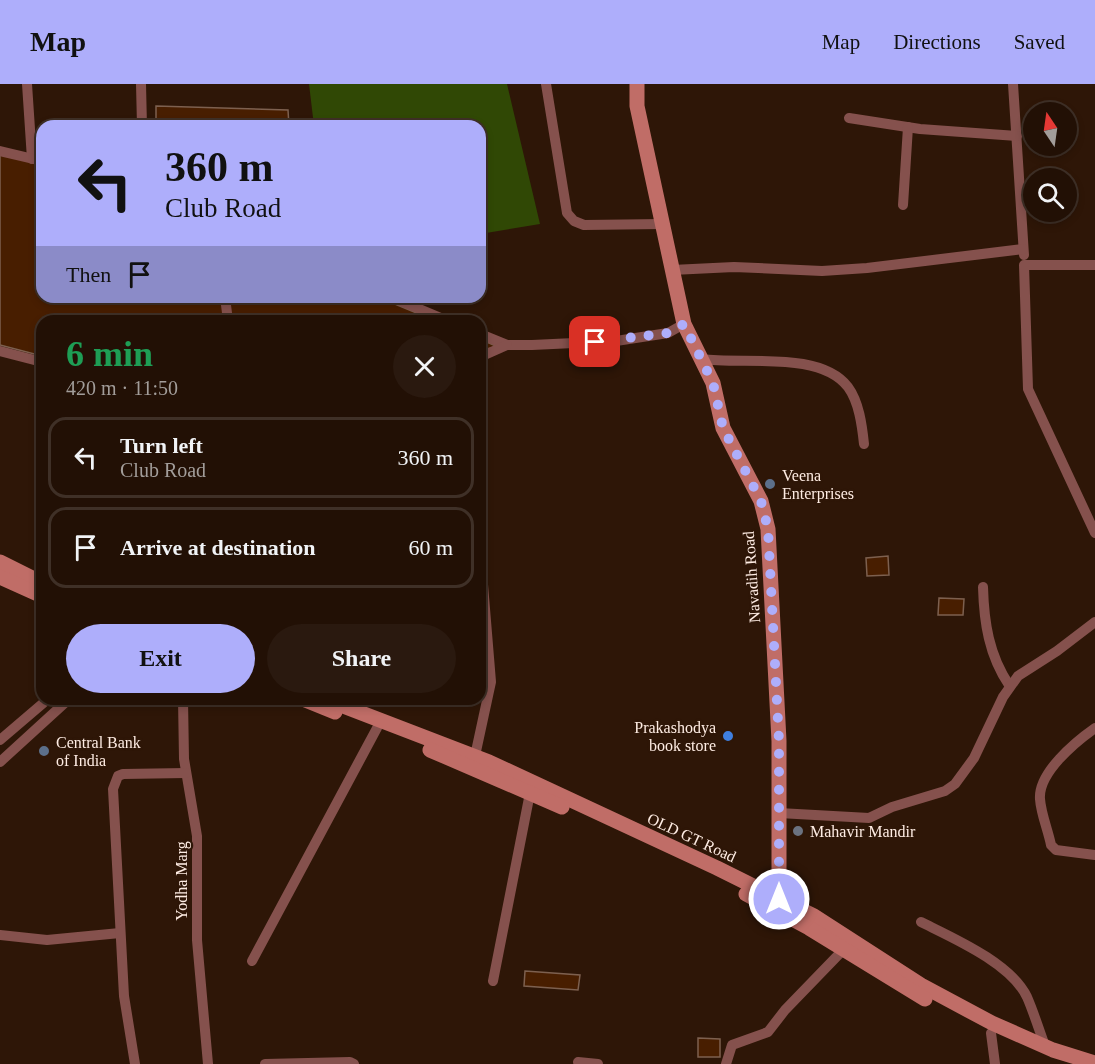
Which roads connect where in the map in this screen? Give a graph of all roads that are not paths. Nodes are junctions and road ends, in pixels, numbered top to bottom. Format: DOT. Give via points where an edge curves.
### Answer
graph roads {
  1 [pos="27,84"];
  2 [pos="141,84"];
  3 [pos="546,84"];
  4 [pos="637,84"];
  5 [pos="1013,84"];
  6 [pos="849,118"];
  7 [pos="142,120"];
  8 [pos="908,127"];
  9 [pos="1017,136"];
  10 [pos="0,151"];
  11 [pos="36,152"];
  12 [pos="36,160"];
  13 [pos="903,205"];
  14 [pos="662,224"];
  15 [pos="1023,249"];
  16 [pos="1024,265"];
  17 [pos="1095,265"];
  18 [pos="672,270"];
  19 [pos="405,303"];
  20 [pos="434,315"];
  21 [pos="684,324"];
  22 [pos="486,336"];
  23 [pos="507,345"];
  24 [pos="0,351"];
  25 [pos="486,354"];
  26 [pos="702,359"];
  27 [pos="36,360"];
  28 [pos="864,444"];
  29 [pos="1095,533"];
  30 [pos="0,562"];
  31 [pos="36,580"];
  32 [pos="1,582"];
  33 [pos="983,587"];
  34 [pos="36,594"];
  35 [pos="1095,623"];
  36 [pos="486,628"];
  37 [pos="1009,685"];
  38 [pos="486,702"];
  39 [pos="41,705"];
  40 [pos="62,705"];
  41 [pos="183,705"];
  42 [pos="318,705"];
  43 [pos="341,705"];
  44 [pos="485,705"];
  45 [pos="377,728"];
  46 [pos="1095,728"];
  47 [pos="0,740"];
  48 [pos="475,756"];
  49 [pos="0,762"];
  50 [pos="186,773"];
  51 [pos="530,793"];
  52 [pos="779,813"];
  53 [pos="1095,855"];
  54 [pos="776,904"];
  55 [pos="921,922"];
  56 [pos="120,933"];
  57 [pos="0,935"];
  58 [pos="844,949"];
  59 [pos="252,961"];
  60 [pos="493,981"];
  61 [pos="991,1033"];
  62 [pos="1045,1046"];
  63 [pos="578,1062"];
  64 [pos="1095,1063"];
  65 [pos="135,1064"];
  66 [pos="208,1064"];
  67 [pos="265,1064"];
  68 [pos="354,1064"];
  69 [pos="598,1064"];
  70 [pos="726,1064"];
  71 [pos="995,1064"];
  72 [pos="1070,1064"];
  1 -- 11 [label="street"];
  2 -- 7 [label="street"];
  3 -- 14 [label="street" via="567,213 584,225"];
  4 -- 14 [label="main road, Navadih Road" via="637,106"];
  5 -- 9 [label="street"];
  6 -- 8 [label="street"];
  8 -- 9 [label="street"];
  8 -- 13 [label="street"];
  9 -- 15 [label="street"];
  10 -- 12 [label="street"];
  14 -- 18 [label="main road, Navadih Road"];
  15 -- 16 [label="street"];
  15 -- 18 [label="street" via="867,268"];
  16 -- 17 [label="street"];
  16 -- 29 [label="street" via="1028,389"];
  18 -- 21 [label="main road, Navadih Road"];
  19 -- 20 [label="street"];
  21 -- 23 [label="street" via="668,333 616,341"];
  21 -- 26 [label="main road, Navadih Road"];
  22 -- 23 [label="street"];
  23 -- 25 [label="street"];
  24 -- 27 [label="street"];
  26 -- 28 [label="street" via="798,364 837,377 854,400"];
  26 -- 52 [label="main road, Navadih Road" via="713,383 723,428 761,501 768,529"];
  30 -- 31 [label="main road"];
  32 -- 34 [label="main road"];
  33 -- 37 [label="street" via="987,636 994,659"];
  35 -- 37 [label="street"];
  36 -- 38 [label="street" via="490,682"];
  37 -- 52 [label="street" via="974,758 945,792 892,807 869,819"];
  39 -- 47 [label="street"];
  40 -- 49 [label="street"];
  41 -- 50 [label="street, Yodha Marg"];
  42 -- 45 [label="main road, OLD GT Road"];
  43 -- 48 [label="main road, OLD GT Road"];
  44 -- 48 [label="street"];
  45 -- 51 [label="main road, OLD GT Road"];
  45 -- 59 [label="street"];
  46 -- 53 [label="street" via="1076,741 1047,775 1041,785 1040,800 1051,845 1056,850"];
  48 -- 54 [label="main road, OLD GT Road"];
  50 -- 56 [label="street" via="123,774 115,783"];
  50 -- 66 [label="street, Yodha Marg" via="197,836 197,940"];
  51 -- 54 [label="main road, OLD GT Road"];
  51 -- 60 [label="street"];
  52 -- 54 [label="main road, Navadih Road"];
  54 -- 58 [label="main road, OLD GT Road"];
  54 -- 62 [label="main road, OLD GT Road" via="814,916 921,985"];
  55 -- 62 [label="street" via="968,945 1011,977 1027,996"];
  56 -- 57 [label="street" via="47,940"];
  56 -- 65 [label="street" via="126,1015"];
  58 -- 61 [label="main road, OLD GT Road" via="914,993"];
  58 -- 70 [label="street" via="768,1032 732,1045"];
  61 -- 71 [label="street"];
  61 -- 72 [label="main road, OLD GT Road"];
  62 -- 64 [label="main road, OLD GT Road"];
  63 -- 69 [label="street"];
  67 -- 68 [label="street"];
}
